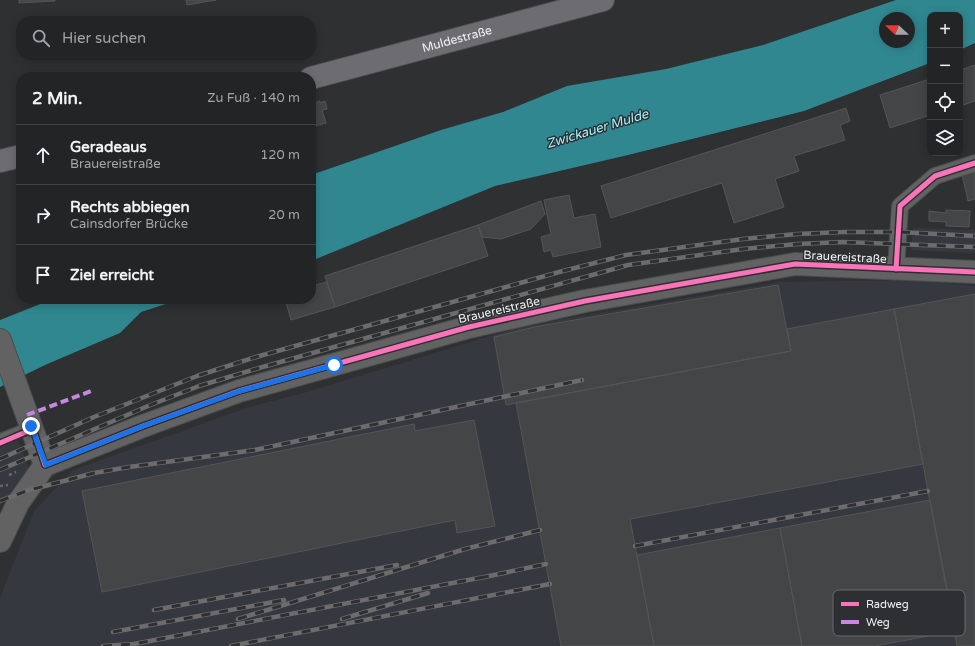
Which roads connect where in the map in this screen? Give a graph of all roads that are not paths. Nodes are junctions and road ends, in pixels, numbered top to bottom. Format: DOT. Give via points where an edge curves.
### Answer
graph roads {
  1 [pos="603,0"];
  2 [pos="316,77"];
  3 [pos="16,157"];
  4 [pos="0,161"];
  5 [pos="975,163"];
  6 [pos="896,269"];
  7 [pos="975,272"];
  8 [pos="0,340"];
  9 [pos="31,426"];
  10 [pos="0,438"];
  11 [pos="46,465"];
  12 [pos="0,541"];
  1 -- 2 [label="main road, Muldestraße"];
  3 -- 4 [label="main road"];
  5 -- 6 [label="street" via="935,176 900,206"];
  6 -- 7 [label="street, Brauereistraße"];
  6 -- 11 [label="street, Brauereistraße" via="795,264 585,301 476,326 240,391"];
  8 -- 9 [label="street"];
  9 -- 10 [label="lane"];
  9 -- 11 [label="street"];
  11 -- 12 [label="street" via="18,502"];
}
